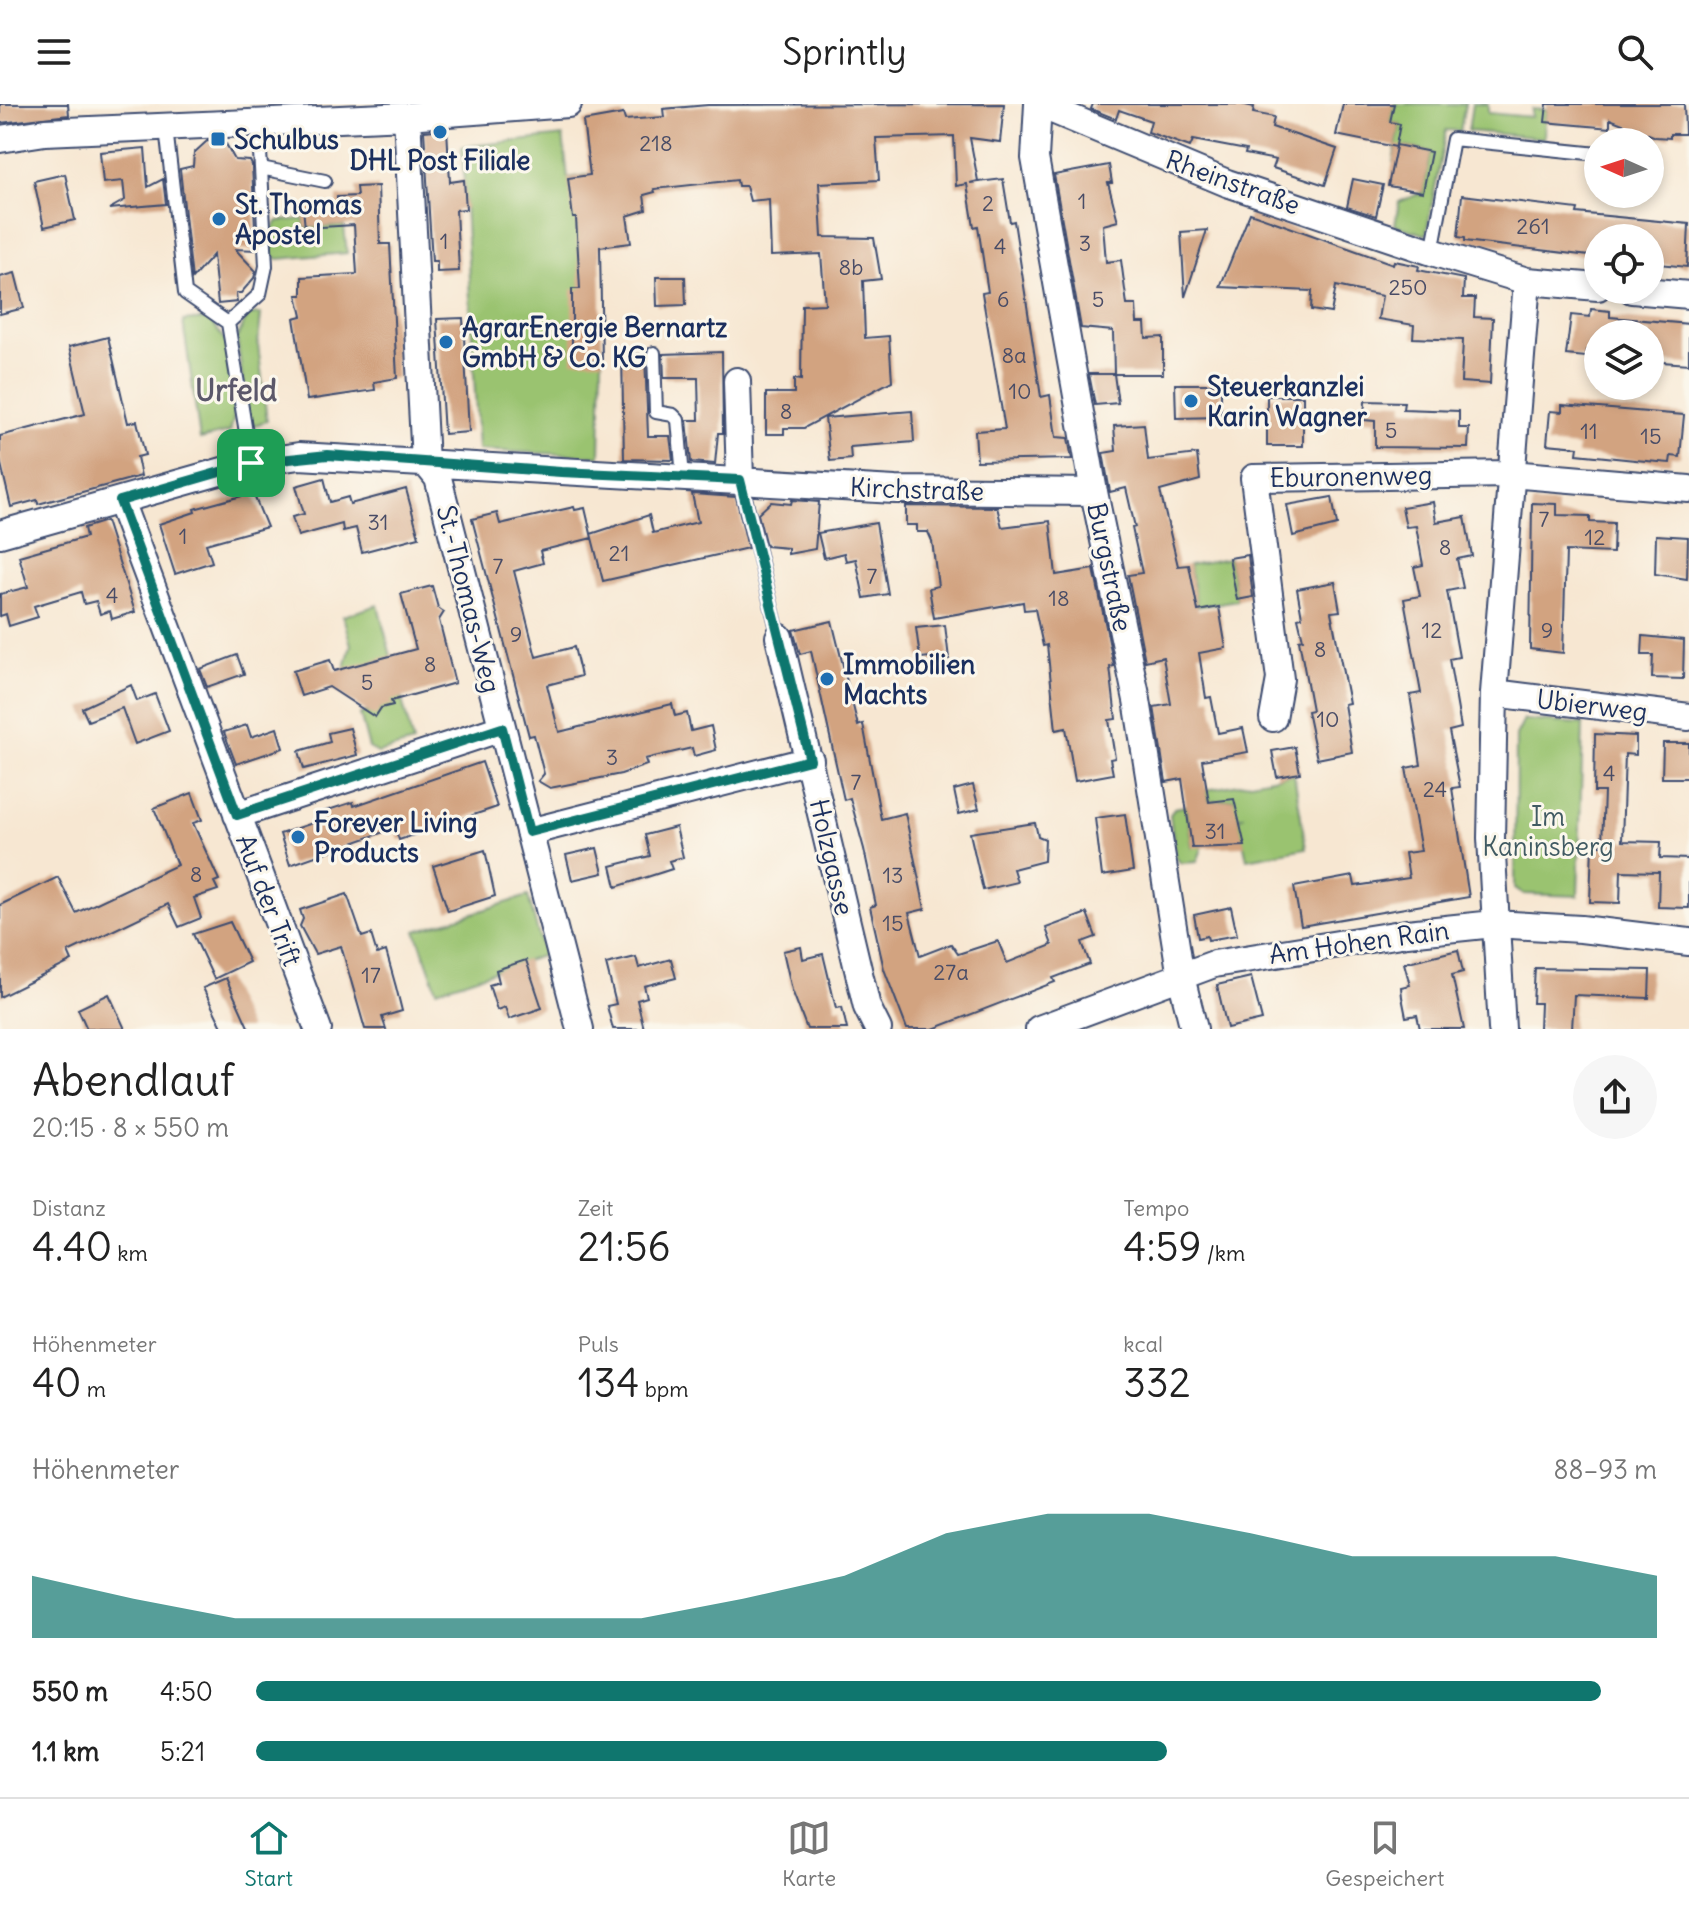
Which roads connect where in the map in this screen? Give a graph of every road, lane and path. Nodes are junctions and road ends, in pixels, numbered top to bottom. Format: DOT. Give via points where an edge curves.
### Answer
graph roads {
  1 [pos="568,104"];
  2 [pos="1038,104"];
  3 [pos="407,116"];
  4 [pos="258,122"];
  5 [pos="166,128"];
  6 [pos="0,139"];
  7 [pos="1584,153"];
  8 [pos="261,168"];
  9 [pos="325,181"];
  10 [pos="1432,252"];
  11 [pos="1527,281"];
  12 [pos="1584,286"];
  13 [pos="1664,293"];
  14 [pos="1689,295"];
  15 [pos="228,323"];
  16 [pos="654,353"];
  17 [pos="737,381"];
  18 [pos="425,462"];
  19 [pos="251,463"];
  20 [pos="1510,474"];
  21 [pos="683,477"];
  22 [pos="740,480"];
  23 [pos="1689,489"];
  24 [pos="1094,492"];
  25 [pos="120,501"];
  26 [pos="0,534"];
  27 [pos="779,637"];
  28 [pos="1494,693"];
  29 [pos="1689,717"];
  30 [pos="1273,718"];
  31 [pos="502,728"];
  32 [pos="810,760"];
  33 [pos="237,815"];
  34 [pos="529,832"];
  35 [pos="1494,924"];
  36 [pos="1689,942"];
  37 [pos="1181,977"];
  38 [pos="318,1029"];
  39 [pos="580,1029"];
  40 [pos="878,1029"];
  41 [pos="1039,1029"];
  42 [pos="1194,1029"];
  43 [pos="1502,1029"];
  1 -- 3 [label="street"];
  2 -- 10 [label="street, Rheinstraße" via="1227,183"];
  2 -- 24 [label="street, Burgstraße" via="1035,158"];
  3 -- 4 [label="street"];
  3 -- 18 [label="street, St.-Thomas-Weg"];
  4 -- 5 [label="street"];
  4 -- 8 [label="lane"];
  5 -- 6 [label="street" via="45,132"];
  5 -- 15 [label="lane" via="185,293"];
  7 -- 10 [label="lane" via="1453,139"];
  8 -- 9 [label="lane"];
  8 -- 15 [label="lane" via="266,266 260,294"];
  10 -- 11 [label="street, Rheinstraße"];
  11 -- 12 [label="street, Rheinstraße"];
  11 -- 20 [label="street"];
  13 -- 14 [label="street"];
  15 -- 19 [label="lane"];
  16 -- 21 [label="lane" via="656,412 678,420"];
  17 -- 22 [label="street"];
  18 -- 19 [label="street, Kirchstraße" via="328,455"];
  18 -- 21 [label="street, Kirchstraße"];
  18 -- 31 [label="street, St.-Thomas-Weg" via="438,478"];
  19 -- 25 [label="street, Kirchstraße"];
  20 -- 23 [label="street, Eburonenweg"];
  20 -- 28 [label="street"];
  20 -- 30 [label="street, Eburonenweg" via="1254,478 1280,679"];
  21 -- 22 [label="street, Kirchstraße"];
  22 -- 24 [label="street, Kirchstraße" via="895,490"];
  22 -- 27 [label="lane"];
  24 -- 37 [label="street, Burgstraße" via="1137,700"];
  25 -- 26 [label="street, Kirchstraße"];
  25 -- 33 [label="street, Auf der Trift"];
  27 -- 32 [label="street, Holzgasse"];
  28 -- 29 [label="street, Ubierweg"];
  28 -- 35 [label="street"];
  31 -- 33 [label="street"];
  31 -- 34 [label="street, St.-Thomas-Weg"];
  32 -- 34 [label="street"];
  32 -- 40 [label="street, Holzgasse" via="867,1007"];
  33 -- 38 [label="street, Auf der Trift"];
  34 -- 39 [label="street, St.-Thomas-Weg"];
  35 -- 36 [label="street, Am Hohen Rain"];
  35 -- 37 [label="street, Am Hohen Rain" via="1214,964"];
  35 -- 43 [label="street"];
  37 -- 41 [label="street, Am Hohen Rain"];
  37 -- 42 [label="street, Burgstraße"];
}
